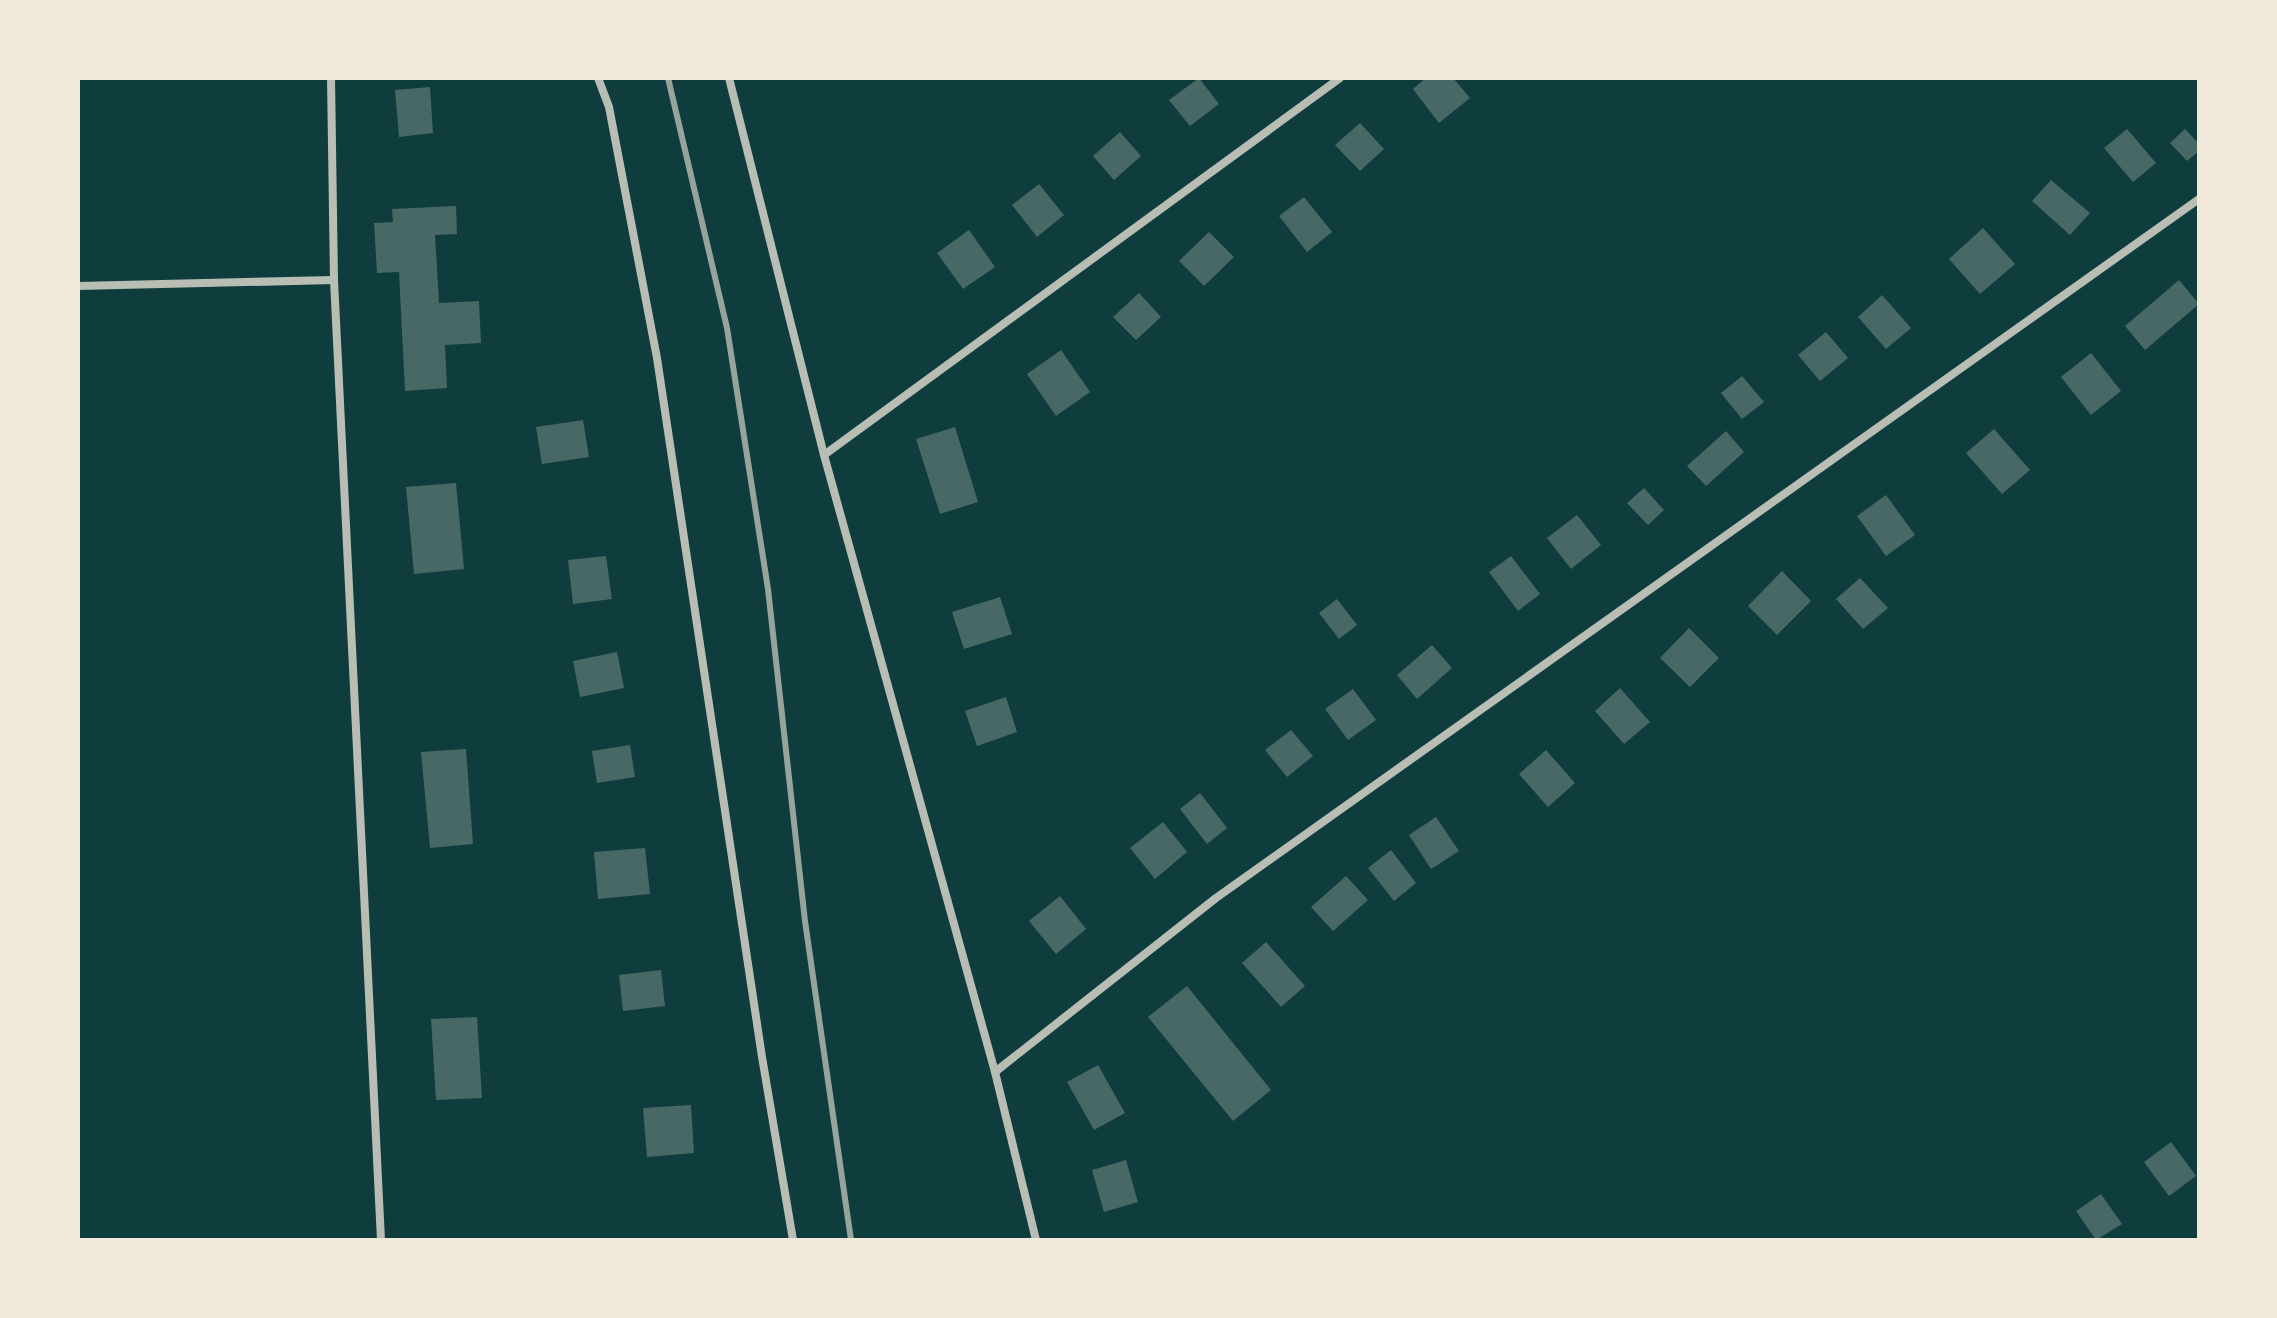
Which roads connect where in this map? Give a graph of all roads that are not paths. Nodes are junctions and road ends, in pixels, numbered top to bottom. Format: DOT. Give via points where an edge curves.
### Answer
graph roads {
  1 [pos="331,78"];
  2 [pos="598,78"];
  3 [pos="729,78"];
  4 [pos="1340,78"];
  5 [pos="2199,199"];
  6 [pos="334,280"];
  7 [pos="78,286"];
  8 [pos="824,455"];
  9 [pos="995,1072"];
  10 [pos="381,1240"];
  11 [pos="793,1240"];
  12 [pos="1036,1240"];
  1 -- 6 [label="street"];
  2 -- 11 [label="street" via="609,107 657,358"];
  3 -- 8 [label="street"];
  4 -- 8 [label="street"];
  5 -- 9 [label="street" via="1216,898"];
  6 -- 7 [label="street"];
  6 -- 10 [label="street"];
  8 -- 9 [label="street"];
  9 -- 12 [label="street"];
}
